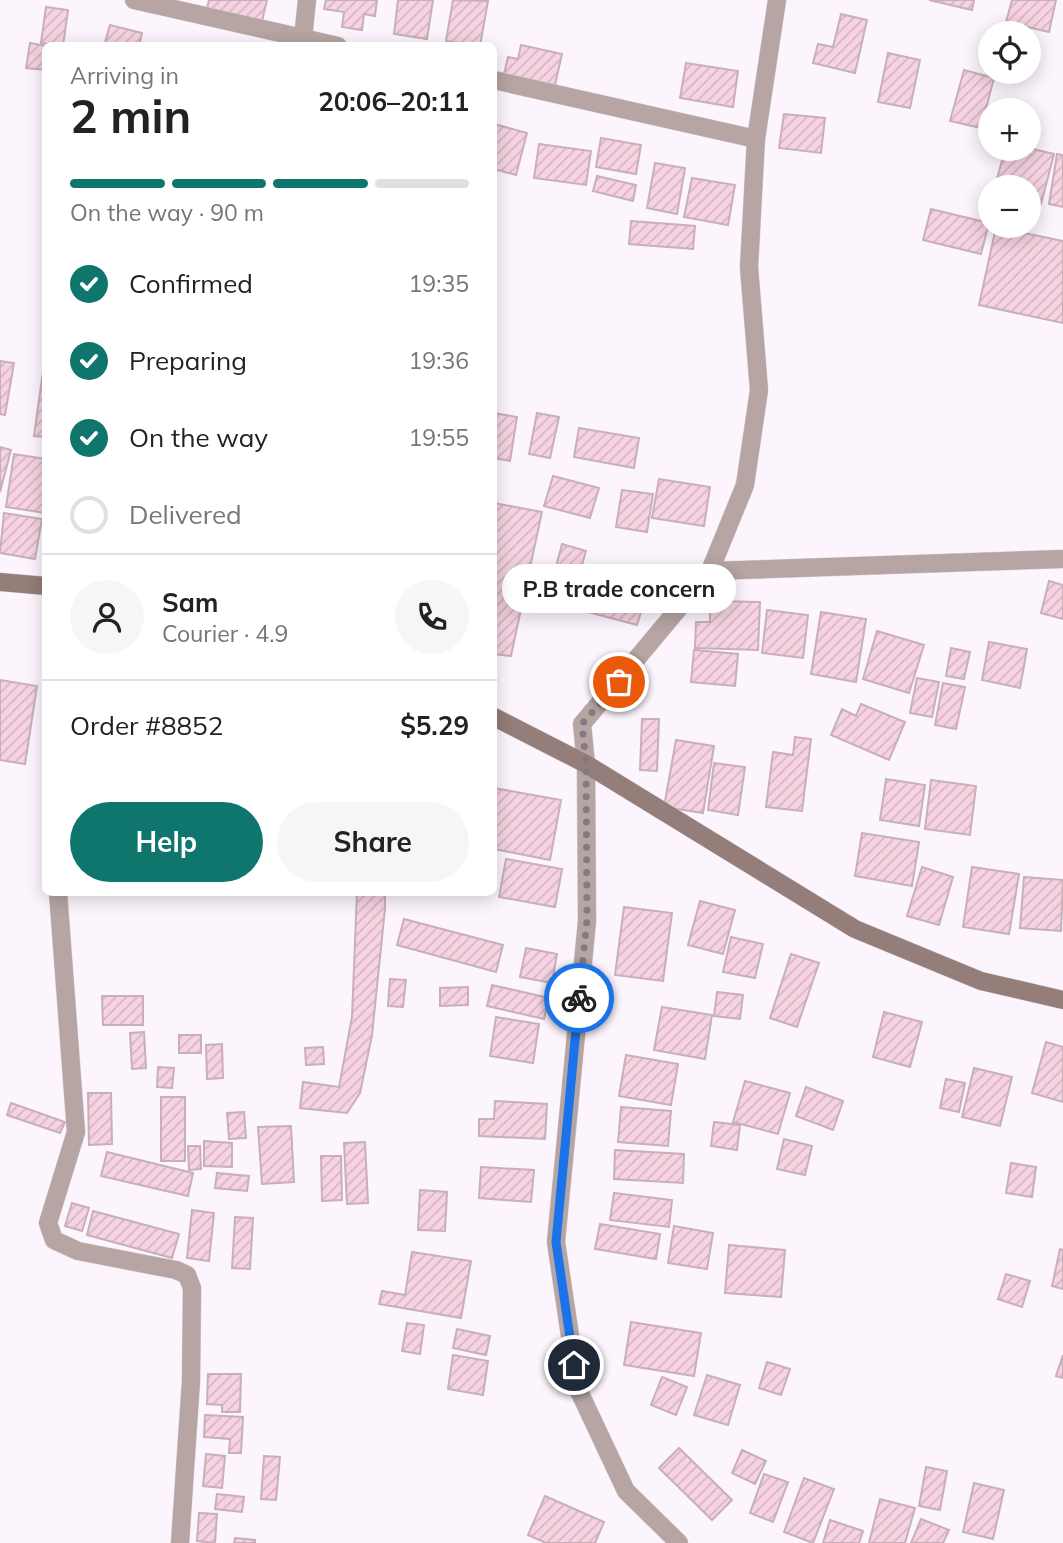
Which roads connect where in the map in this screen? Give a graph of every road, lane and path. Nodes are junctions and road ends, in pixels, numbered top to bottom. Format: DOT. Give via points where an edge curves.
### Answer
graph roads {
  1 [pos="134,0"];
  2 [pos="307,0"];
  3 [pos="778,0"];
  4 [pos="303,38"];
  5 [pos="320,42"];
  6 [pos="497,81"];
  7 [pos="756,139"];
  8 [pos="1063,558"];
  9 [pos="710,571"];
  10 [pos="0,582"];
  11 [pos="42,586"];
  12 [pos="497,719"];
  13 [pos="586,764"];
  14 [pos="58,896"];
  15 [pos="1063,1000"];
  16 [pos="180,1543"];
  17 [pos="679,1543"];
  1 -- 4 [label="street"];
  2 -- 4 [label="street"];
  3 -- 7 [label="street"];
  4 -- 5 [label="street"];
  6 -- 7 [label="street"];
  7 -- 9 [label="street" via="749,267 759,390 745,485"];
  8 -- 9 [label="street"];
  9 -- 13 [label="street" via="582,724"];
  10 -- 11 [label="street"];
  12 -- 13 [label="street"];
  13 -- 15 [label="street" via="855,929 981,981"];
  13 -- 17 [label="street" via="587,920 556,1242 578,1389 626,1491"];
  14 -- 16 [label="street" via="76,1132 48,1223 54,1240 78,1251 176,1270 187,1275 192,1287"];
}
